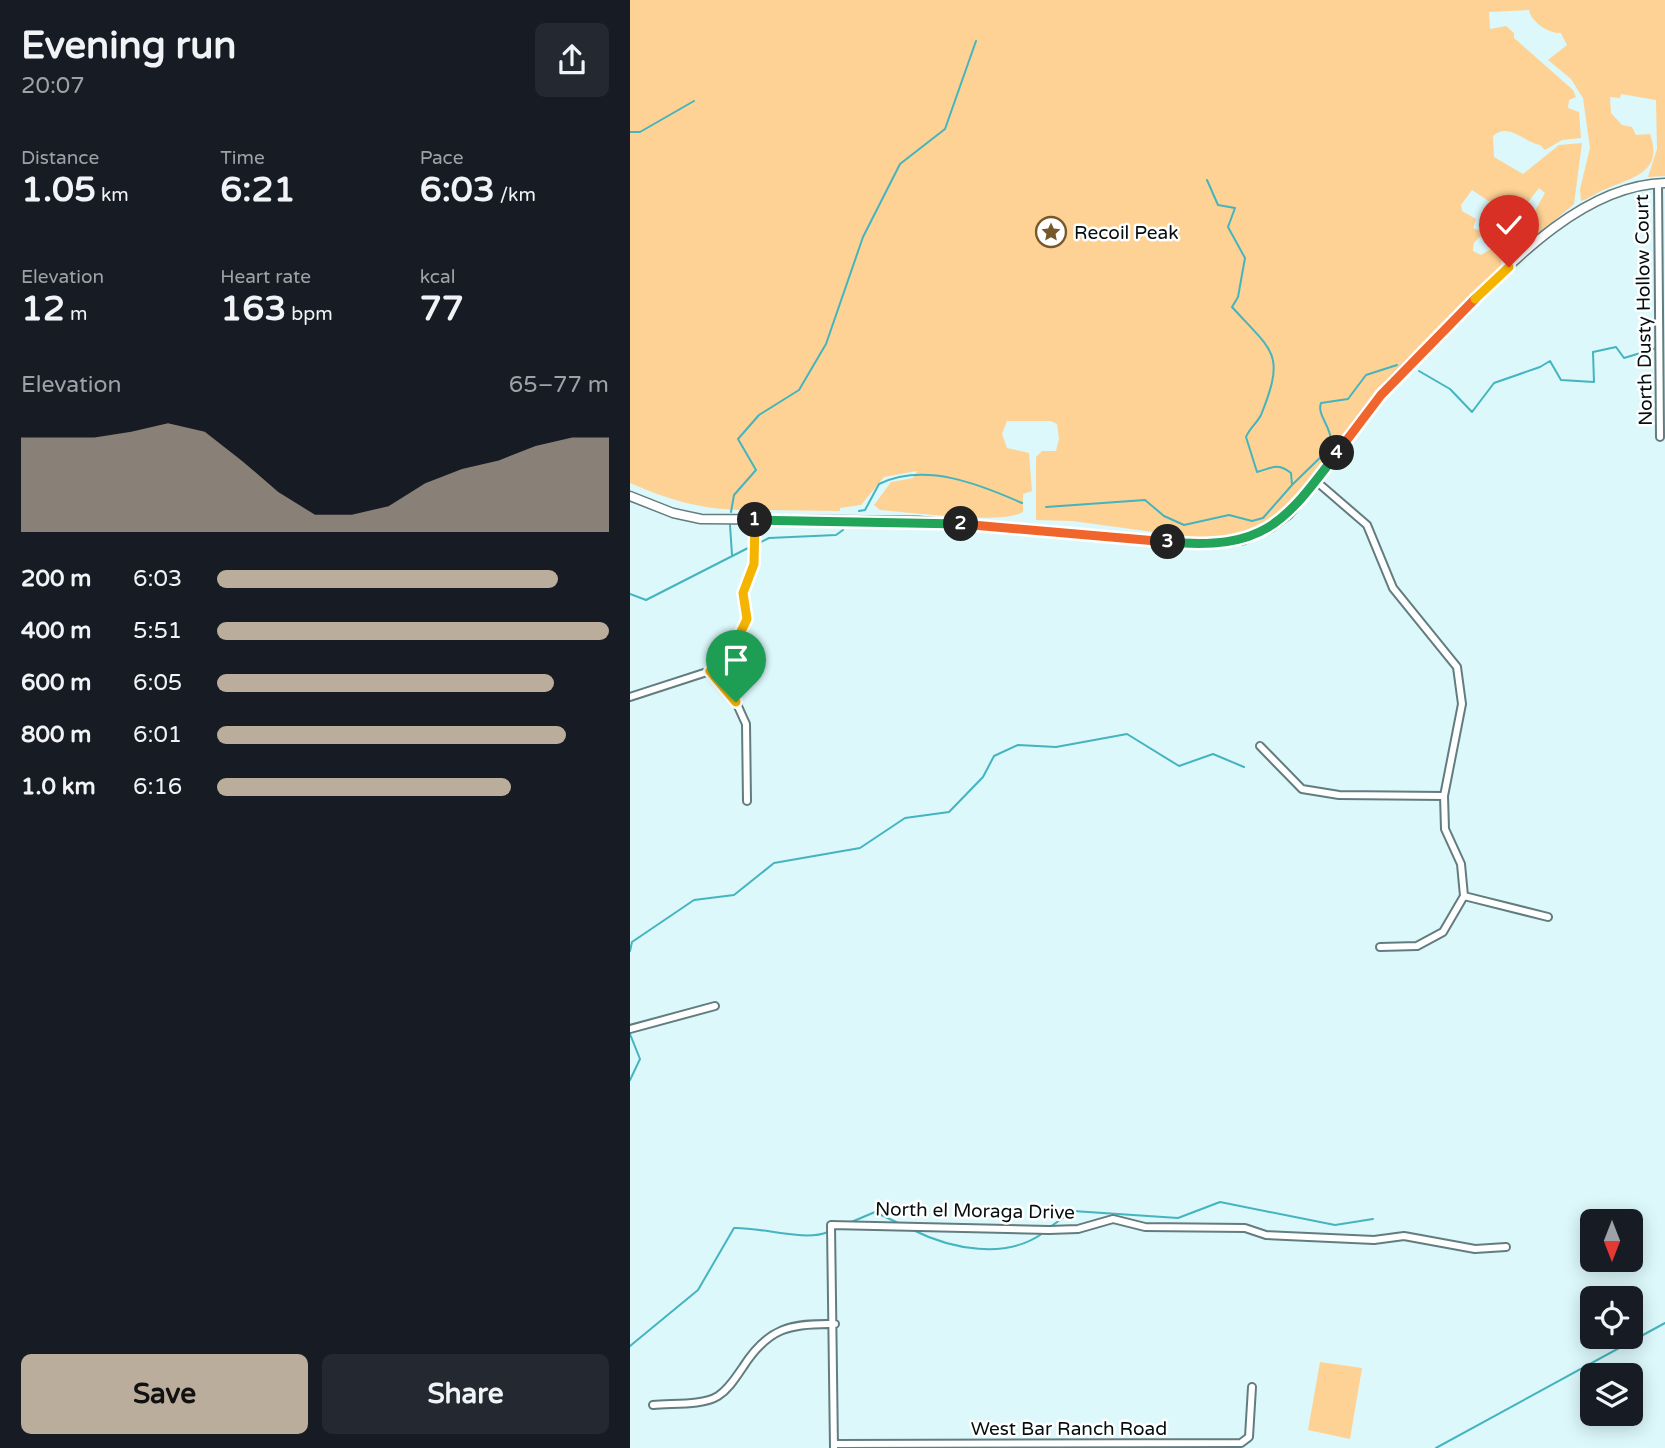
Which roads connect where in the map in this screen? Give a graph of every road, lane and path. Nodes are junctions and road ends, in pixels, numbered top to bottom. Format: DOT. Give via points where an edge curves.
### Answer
graph roads {
  1 [pos="1661,183"];
  2 [pos="1660,437"];
  3 [pos="1316,481"];
  4 [pos="630,496"];
  5 [pos="753,520"];
  6 [pos="710,671"];
  7 [pos="630,697"];
  8 [pos="1260,746"];
  9 [pos="1444,796"];
  10 [pos="747,801"];
  11 [pos="1464,896"];
  12 [pos="1548,917"];
  13 [pos="1380,947"];
  14 [pos="715,1006"];
  15 [pos="630,1029"];
  16 [pos="1506,1247"];
  17 [pos="835,1324"];
  18 [pos="1252,1387"];
  19 [pos="653,1405"];
  20 [pos="835,1446"];
  1 -- 2 [label="street, North Dusty Hollow Court"];
  1 -- 3 [label="main road" via="1615,192 1579,210 1501,273 1381,395"];
  3 -- 5 [label="main road" via="1289,514 1270,528 1227,543 918,521"];
  3 -- 9 [label="street" via="1367,524 1393,587 1457,667 1462,704"];
  4 -- 5 [label="main road" via="687,516"];
  5 -- 6 [label="street" via="754,564 743,593 747,619 735,644"];
  6 -- 7 [label="street"];
  6 -- 10 [label="street" via="736,702 746,724"];
  8 -- 9 [label="street" via="1302,789 1339,795"];
  9 -- 11 [label="street" via="1445,829 1461,864"];
  11 -- 12 [label="street"];
  11 -- 13 [label="street" via="1443,932 1417,946"];
  14 -- 15 [label="street"];
  16 -- 17 [label="street, North el Moraga Drive" via="1475,1249 1404,1236 1374,1240 1266,1234 1245,1228 1144,1227 1113,1219 1049,1230 831,1225"];
  17 -- 19 [label="street" via="799,1323 773,1333 718,1396"];
  17 -- 20 [label="street, North el Moraga Drive"];
  18 -- 20 [label="street, West Bar Ranch Road" via="1249,1437 1241,1443"];
}
